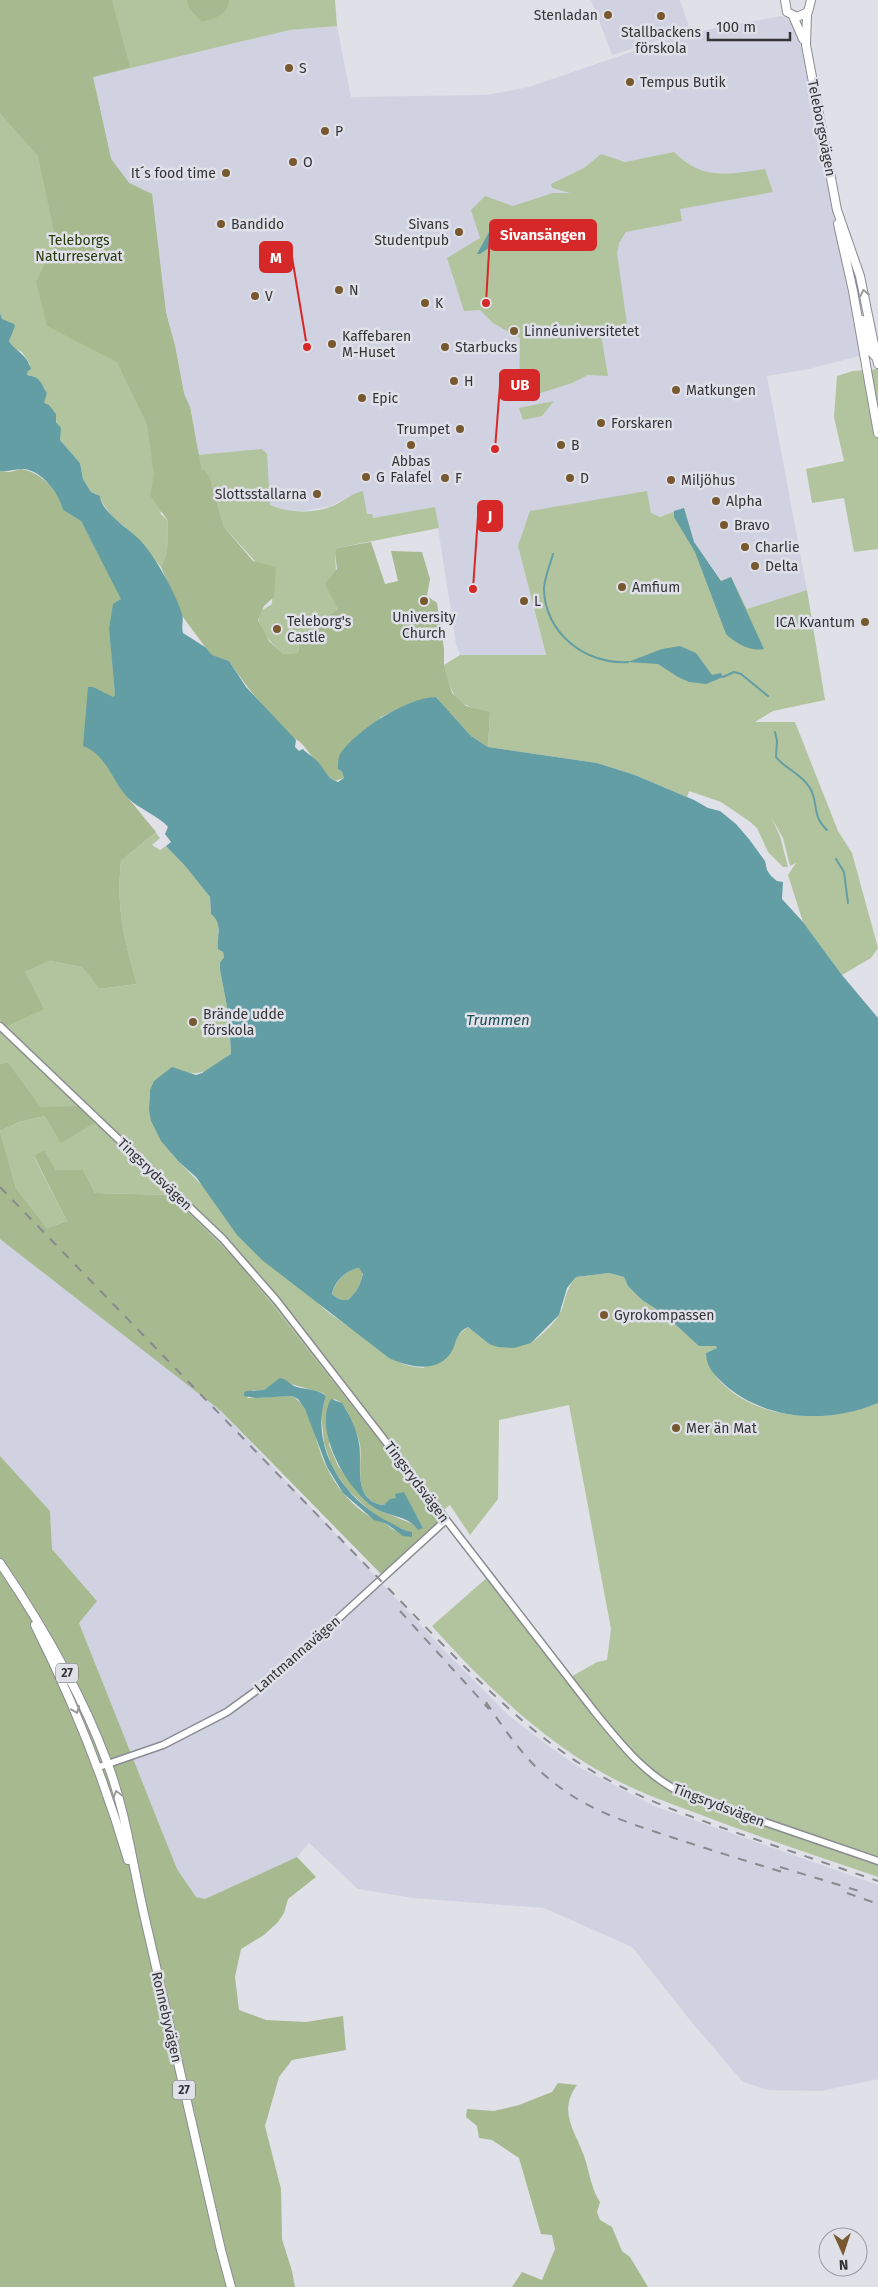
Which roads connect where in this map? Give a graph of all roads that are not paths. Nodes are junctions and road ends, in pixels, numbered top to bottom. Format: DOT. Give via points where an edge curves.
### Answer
graph roads {
  1 [pos="785,0"];
  2 [pos="811,0"];
  3 [pos="807,14"];
  4 [pos="793,16"];
  5 [pos="806,45"];
  6 [pos="838,210"];
  7 [pos="873,357"];
  8 [pos="878,433"];
  9 [pos="0,1026"];
  10 [pos="446,1520"];
  11 [pos="0,1563"];
  12 [pos="16,1588"];
  13 [pos="108,1764"];
  14 [pos="99,1767"];
  15 [pos="878,1860"];
  16 [pos="139,1893"];
  17 [pos="231,2287"];
  1 -- 4 [label="main road, Teleborgsvägen" via="786,10"];
  2 -- 3 [label="main road, Teleborgsvägen"];
  3 -- 4 [label="main road"];
  3 -- 5 [label="main road, Teleborgsvägen"];
  4 -- 5 [label="main road, Teleborgsvägen"];
  5 -- 6 [label="main road, Teleborgsvägen"];
  7 -- 6 [label="main road, Teleborgsvägen, one-way" via="860,276"];
  6 -- 7 [label="main road, Teleborgsvägen" via="837,221 853,292"];
  7 -- 8 [label="main road, Teleborgsvägen"];
  9 -- 10 [label="street, Tingsrydsvägen" via="223,1239 278,1301"];
  10 -- 13 [label="street, Lantmannavägen" via="271,1680 227,1712 163,1745"];
  10 -- 15 [label="street, Tingsrydsvägen" via="627,1752 651,1774 686,1795"];
  11 -- 12 [label="main road, Ronnebyvägen / 27"];
  12 -- 13 [label="main road, Ronnebyvägen / 27" via="77,1692"];
  12 -- 14 [label="main road, Ronnebyvägen / 27, one-way" via="61,1677"];
  13 -- 14 [label="street, Lantmannavägen"];
  16 -- 13 [label="main road, Ronnebyvägen / 27, one-way" via="125,1824"];
  14 -- 16 [label="main road, Ronnebyvägen / 27"];
  16 -- 17 [label="main road, Ronnebyvägen / 27"];
}
